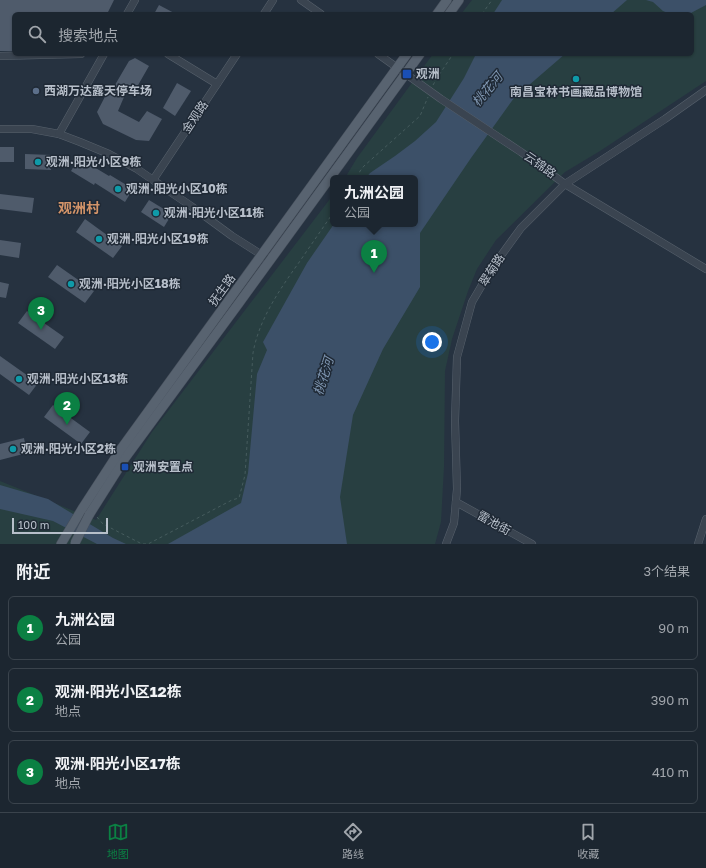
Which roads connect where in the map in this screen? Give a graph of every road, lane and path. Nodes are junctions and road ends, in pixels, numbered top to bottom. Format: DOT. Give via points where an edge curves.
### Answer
graph roads {
  1 [pos="134,0"];
  2 [pos="273,0"];
  3 [pos="301,0"];
  4 [pos="447,0"];
  5 [pos="459,0"];
  6 [pos="492,0"];
  7 [pos="128,12"];
  8 [pos="265,12"];
  9 [pos="318,12"];
  10 [pos="438,12"];
  11 [pos="450,12"];
  12 [pos="483,12"];
  13 [pos="0,56"];
  14 [pos="12,56"];
  15 [pos="103,56"];
  16 [pos="171,56"];
  17 [pos="236,56"];
  18 [pos="381,56"];
  19 [pos="405,56"];
  20 [pos="418,56"];
  21 [pos="452,56"];
  22 [pos="397,67"];
  23 [pos="405,73"];
  24 [pos="217,84"];
  25 [pos="706,90"];
  26 [pos="430,91"];
  27 [pos="0,129"];
  28 [pos="58,134"];
  29 [pos="332,175"];
  30 [pos="359,175"];
  31 [pos="330,177"];
  32 [pos="153,180"];
  33 [pos="565,184"];
  34 [pos="330,217"];
  35 [pos="262,255"];
  36 [pos="270,261"];
  37 [pos="706,269"];
  38 [pos="456,502"];
  39 [pos="87,511"];
  40 [pos="706,519"];
  41 [pos="75,543"];
  42 [pos="61,544"];
  43 [pos="143,544"];
  44 [pos="148,544"];
  45 [pos="446,544"];
  46 [pos="532,544"];
  47 [pos="698,544"];
  1 -- 7 [label="street"];
  2 -- 8 [label="street"];
  3 -- 9 [label="street"];
  4 -- 10 [label="main road"];
  5 -- 11 [label="main road"];
  6 -- 12 [label="path"];
  13 -- 14 [label="street"];
  15 -- 28 [label="street"];
  16 -- 24 [label="street"];
  17 -- 24 [label="street, 金观路"];
  18 -- 22 [label="street, 云锦路"];
  19 -- 22 [label="main road, 抚生路"];
  20 -- 23 [label="main road, 抚生路"];
  21 -- 26 [label="path"];
  22 -- 23 [label="street, 云锦路"];
  22 -- 35 [label="main road, 抚生路"];
  23 -- 26 [label="street, 云锦路"];
  23 -- 29 [label="main road, 抚生路"];
  24 -- 32 [label="street, 金观路"];
  25 -- 33 [label="street, 翠菊路"];
  26 -- 30 [label="path" via="420,116 364,166"];
  26 -- 33 [label="street, 云锦路"];
  27 -- 28 [label="street" via="32,129"];
  28 -- 32 [label="street" via="109,154"];
  31 -- 36 [label="main road, 抚生路"];
  32 -- 35 [label="street"];
  33 -- 37 [label="street, 云锦路"];
  33 -- 38 [label="street, 翠菊路" via="521,228 492,268 472,302 457,357"];
  34 -- 44 [label="path" via="280,289 255,341 245,475 239,498"];
  35 -- 36 [label="street"];
  35 -- 39 [label="main road, 抚生路" via="121,449"];
  36 -- 39 [label="main road, 抚生路"];
  38 -- 45 [label="street, 翠菊路" via="454,523"];
  38 -- 46 [label="street, 雷池街"];
  39 -- 41 [label="main road, 抚生路, bridge"];
  39 -- 42 [label="main road, 抚生路"];
  39 -- 43 [label="path" via="103,524"];
  40 -- 47 [label="street"];
}
